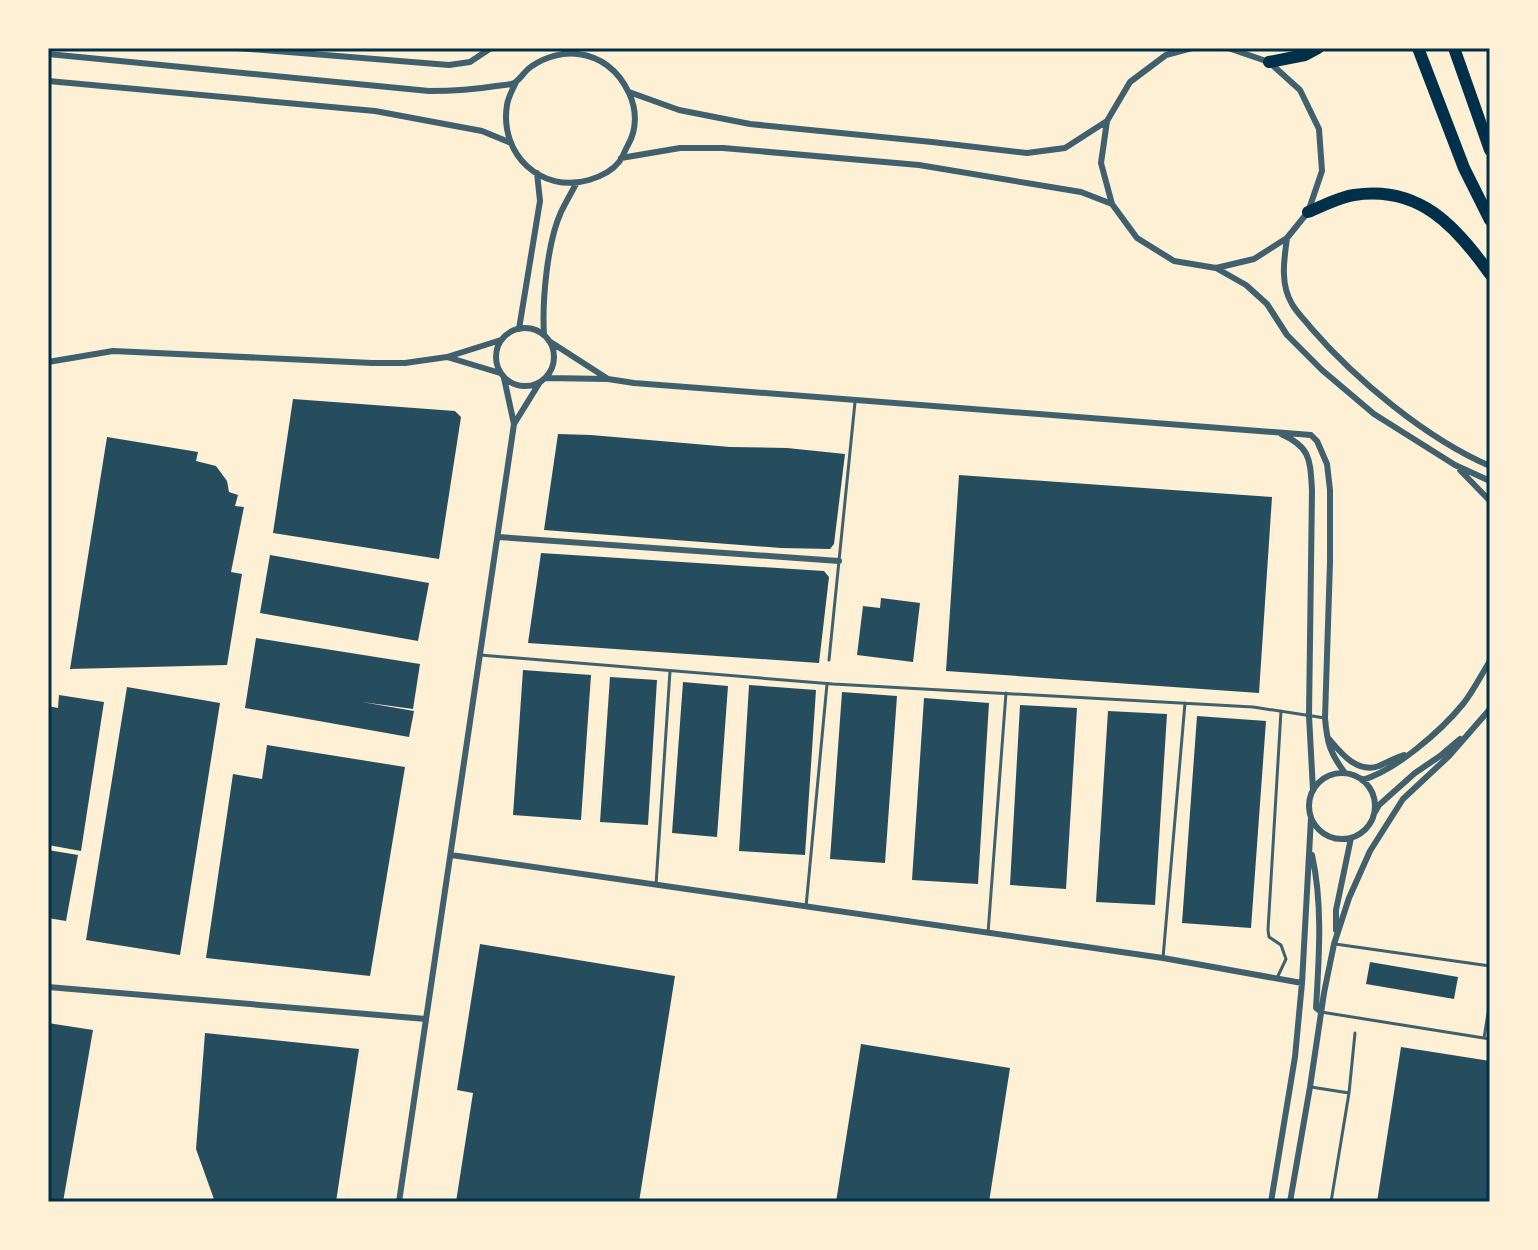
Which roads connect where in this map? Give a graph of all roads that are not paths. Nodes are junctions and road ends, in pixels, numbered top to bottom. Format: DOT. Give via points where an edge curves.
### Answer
graph roads {
  1 [pos="237,48"];
  2 [pos="491,48"];
  3 [pos="602,48"];
  4 [pos="1192,48"];
  5 [pos="1228,48"];
  6 [pos="1318,48"];
  7 [pos="1418,48"];
  8 [pos="1454,48"];
  9 [pos="1168,52"];
  10 [pos="48,54"];
  11 [pos="598,60"];
  12 [pos="1269,62"];
  13 [pos="48,81"];
  14 [pos="516,82"];
  15 [pos="628,91"];
  16 [pos="1107,121"];
  17 [pos="511,143"];
  18 [pos="1490,150"];
  19 [pos="621,158"];
  20 [pos="537,173"];
  21 [pos="576,184"];
  22 [pos="1112,204"];
  23 [pos="1308,212"];
  24 [pos="1490,220"];
  25 [pos="1287,238"];
  26 [pos="1216,268"];
  27 [pos="1490,274"];
  28 [pos="519,329"];
  29 [pos="546,338"];
  30 [pos="501,340"];
  31 [pos="447,357"];
  32 [pos="48,362"];
  33 [pos="502,375"];
  34 [pos="608,379"];
  35 [pos="543,380"];
  36 [pos="855,400"];
  37 [pos="514,424"];
  38 [pos="1277,433"];
  39 [pos="1455,465"];
  40 [pos="1490,466"];
  41 [pos="1490,481"];
  42 [pos="1490,501"];
  43 [pos="498,537"];
  44 [pos="839,561"];
  45 [pos="480,655"];
  46 [pos="829,660"];
  47 [pos="1490,661"];
  48 [pos="670,671"];
  49 [pos="827,684"];
  50 [pos="1006,693"];
  51 [pos="1185,703"];
  52 [pos="1490,709"];
  53 [pos="1281,711"];
  54 [pos="1309,716"];
  55 [pos="1325,718"];
  56 [pos="1480,721"];
  57 [pos="1326,735"];
  58 [pos="1411,753"];
  59 [pos="1345,773"];
  60 [pos="1362,780"];
  61 [pos="1313,790"];
  62 [pos="1311,818"];
  63 [pos="1372,819"];
  64 [pos="1351,838"];
  65 [pos="1310,850"];
  66 [pos="451,855"];
  67 [pos="656,885"];
  68 [pos="806,907"];
  69 [pos="988,933"];
  70 [pos="1335,941"];
  71 [pos="1163,958"];
  72 [pos="1490,966"];
  73 [pos="1277,978"];
  74 [pos="1302,983"];
  75 [pos="48,987"];
  76 [pos="1490,1001"];
  77 [pos="1321,1012"];
  78 [pos="426,1019"];
  79 [pos="1355,1033"];
  80 [pos="1484,1038"];
  81 [pos="1490,1039"];
  82 [pos="1310,1087"];
  83 [pos="1349,1093"];
  84 [pos="399,1202"];
  85 [pos="1271,1202"];
  86 [pos="1290,1202"];
  87 [pos="1331,1202"];
  1 -- 2 [label="street" via="449,65 470,62"];
  3 -- 11 [label="street"];
  4 -- 9 [label="street"];
  5 -- 12 [label="street"];
  6 -- 12 [label="highway"];
  7 -- 24 [label="highway"];
  8 -- 18 [label="highway"];
  9 -- 16 [label="street" via="1130,82"];
  10 -- 14 [label="street" via="429,91 469,91"];
  11 -- 14 [label="street" via="577,53 553,55 531,66"];
  11 -- 15 [label="street" via="615,71"];
  12 -- 23 [label="street" via="1300,90 1319,129 1322,171"];
  13 -- 17 [label="street" via="375,111 482,131"];
  14 -- 17 [label="street" via="507,103"];
  15 -- 16 [label="street" via="679,110 750,124 1027,153 1065,148"];
  15 -- 19 [label="street" via="635,112 633,135"];
  16 -- 22 [label="street" via="1101,163"];
  17 -- 20 [label="street" via="523,164"];
  19 -- 21 [label="street" via="600,177"];
  19 -- 22 [label="street" via="680,148 723,148 919,165 1081,192"];
  20 -- 21 [label="street" via="549,181"];
  20 -- 28 [label="street" via="540,201"];
  21 -- 29 [label="street" via="553,238 544,293"];
  22 -- 26 [label="street" via="1149,246 1174,261"];
  23 -- 25 [label="street"];
  23 -- 27 [label="highway" via="1351,195 1386,193 1430,208"];
  25 -- 26 [label="street" via="1254,259"];
  25 -- 40 [label="street" via="1283,272 1291,303 1327,346 1388,402 1451,447"];
  26 -- 39 [label="street" via="1267,304 1287,335 1374,414"];
  28 -- 29 [label="street" via="529,328"];
  28 -- 30 [label="street"];
  29 -- 34 [label="street"];
  29 -- 35 [label="street" via="554,357"];
  30 -- 31 [label="street"];
  30 -- 33 [label="street" via="496,363"];
  31 -- 32 [label="street" via="372,363 113,351"];
  31 -- 33 [label="street"];
  33 -- 35 [label="street" via="524,387"];
  33 -- 37 [label="street"];
  34 -- 35 [label="street"];
  34 -- 36 [label="street"];
  35 -- 37 [label="street"];
  36 -- 38 [label="street"];
  36 -- 44 [label="lane"];
  37 -- 43 [label="street"];
  38 -- 54 [label="street" via="1296,441 1310,461"];
  38 -- 55 [label="street" via="1311,435 1327,464"];
  39 -- 41 [label="street"];
  39 -- 42 [label="street"];
  43 -- 44 [label="street"];
  43 -- 45 [label="street"];
  44 -- 46 [label="lane"];
  45 -- 48 [label="lane"];
  45 -- 66 [label="street"];
  47 -- 58 [label="street" via="1463,704"];
  48 -- 49 [label="lane"];
  48 -- 67 [label="lane"];
  49 -- 50 [label="lane"];
  49 -- 68 [label="lane"];
  50 -- 51 [label="lane"];
  50 -- 69 [label="lane"];
  51 -- 53 [label="lane"];
  51 -- 71 [label="lane"];
  52 -- 56 [label="street"];
  53 -- 54 [label="lane"];
  53 -- 73 [label="lane" via="1268,930 1286,959"];
  54 -- 55 [label="lane"];
  54 -- 61 [label="street"];
  55 -- 57 [label="street"];
  56 -- 63 [label="street" via="1379,805"];
  56 -- 70 [label="street" via="1403,799 1370,851"];
  57 -- 58 [label="street" via="1354,764 1375,768"];
  57 -- 59 [label="street" via="1332,756"];
  58 -- 60 [label="street"];
  59 -- 60 [label="street"];
  59 -- 61 [label="street" via="1332,774"];
  60 -- 63 [label="street" via="1375,805"];
  61 -- 62 [label="street"];
  62 -- 64 [label="street" via="1327,835"];
  62 -- 65 [label="street"];
  63 -- 64 [label="street"];
  64 -- 70 [label="street"];
  65 -- 74 [label="street"];
  65 -- 77 [label="street" via="1318,924 1316,1008"];
  66 -- 67 [label="street"];
  66 -- 78 [label="street"];
  67 -- 68 [label="street"];
  68 -- 69 [label="street"];
  69 -- 71 [label="street"];
  70 -- 72 [label="lane"];
  70 -- 77 [label="street"];
  71 -- 73 [label="street"];
  73 -- 74 [label="street"];
  74 -- 85 [label="street"];
  75 -- 78 [label="street"];
  76 -- 80 [label="lane"];
  77 -- 80 [label="lane"];
  77 -- 82 [label="street"];
  78 -- 84 [label="street"];
  79 -- 83 [label="lane"];
  80 -- 81 [label="lane"];
  82 -- 83 [label="lane"];
  82 -- 86 [label="street"];
  83 -- 87 [label="lane"];
}
